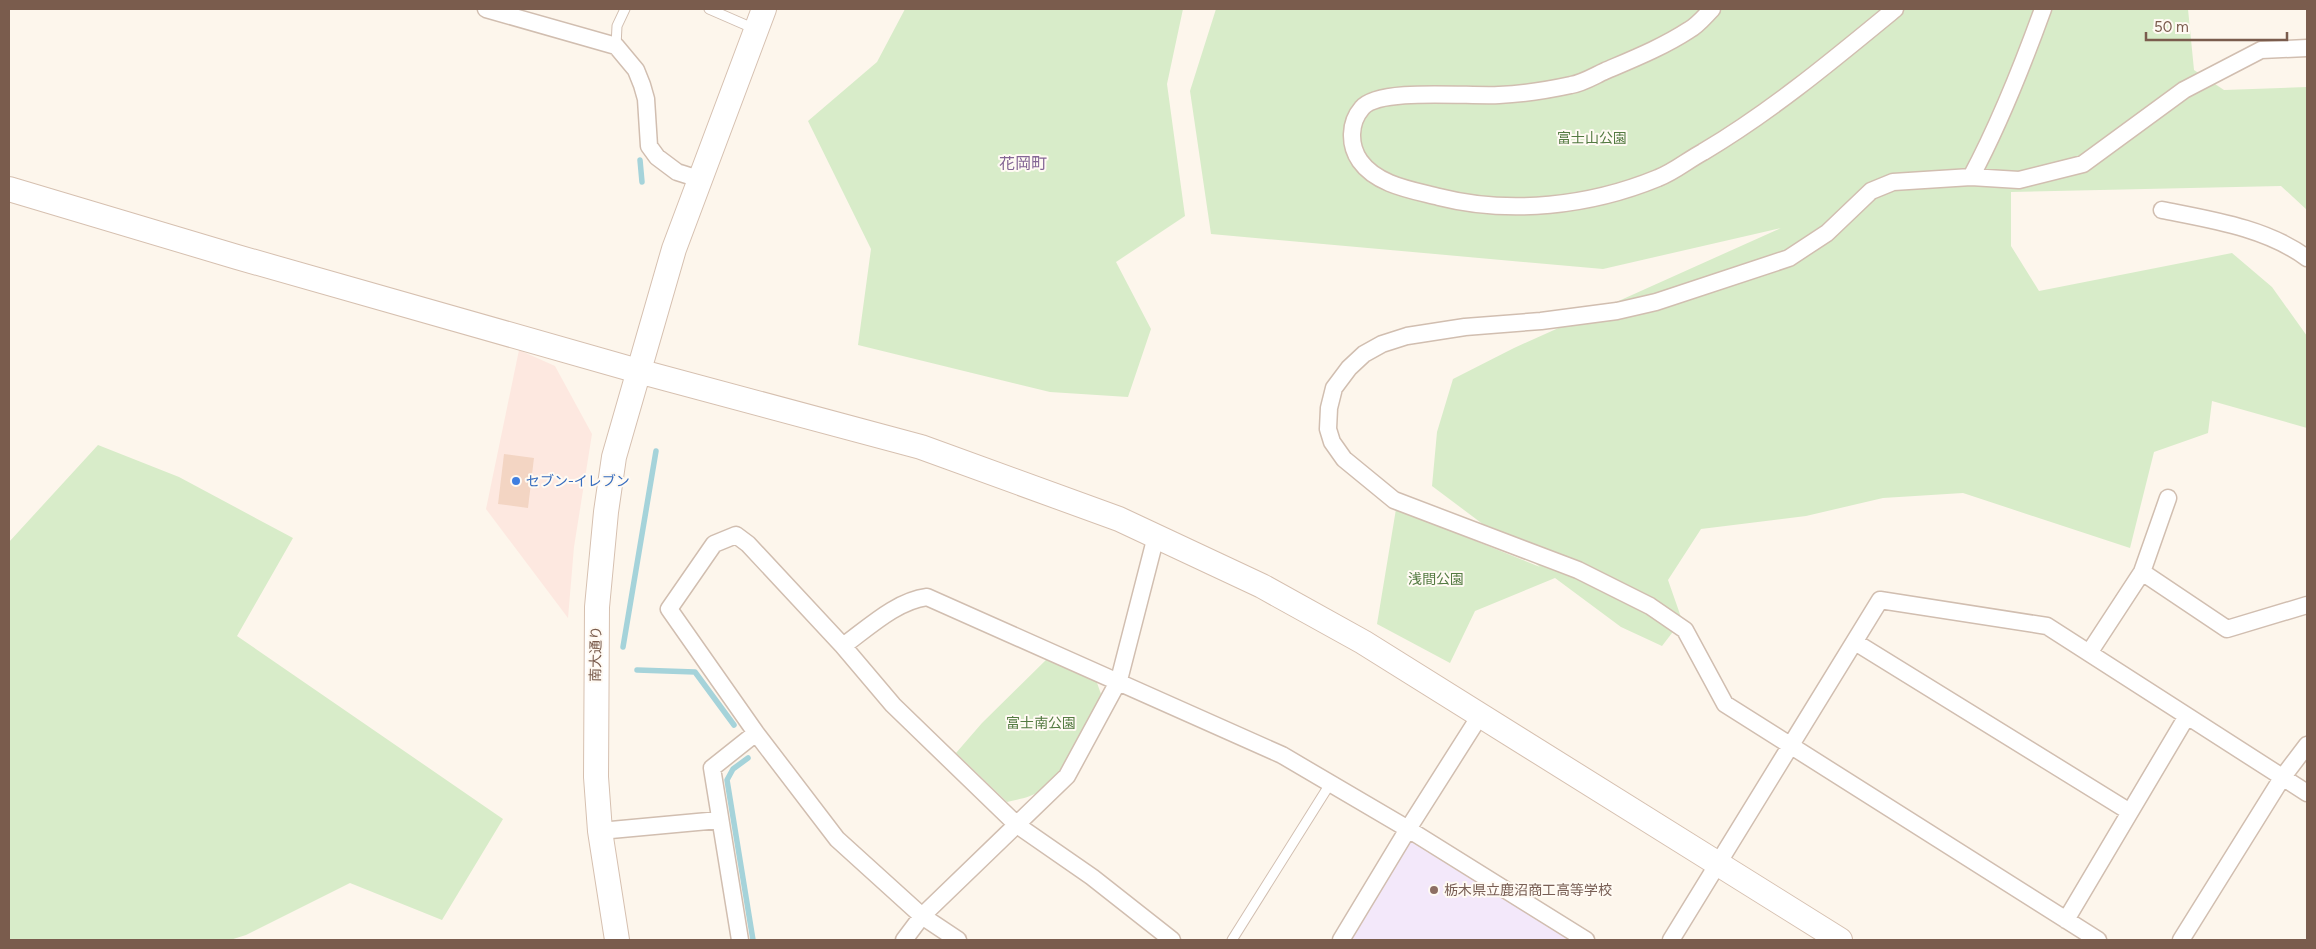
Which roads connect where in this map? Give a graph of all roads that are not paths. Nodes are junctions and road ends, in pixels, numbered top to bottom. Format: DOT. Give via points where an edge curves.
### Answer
graph roads {
  1 [pos="486,9"];
  2 [pos="625,9"];
  3 [pos="709,9"];
  4 [pos="1712,9"];
  5 [pos="1895,9"];
  6 [pos="2043,9"];
  7 [pos="759,19"];
  8 [pos="616,46"];
  9 [pos="2307,48"];
  10 [pos="1971,178"];
  11 [pos="698,179"];
  12 [pos="9,189"];
  13 [pos="2162,210"];
  14 [pos="2307,258"];
  15 [pos="638,371"];
  16 [pos="2168,498"];
  17 [pos="1156,536"];
  18 [pos="2142,572"];
  19 [pos="2307,605"];
  20 [pos="1855,642"];
  21 [pos="843,646"];
  22 [pos="2089,653"];
  23 [pos="1119,680"];
  24 [pos="1481,714"];
  25 [pos="2187,716"];
  26 [pos="756,733"];
  27 [pos="1792,745"];
  28 [pos="2307,745"];
  29 [pos="2282,778"];
  30 [pos="1330,784"];
  31 [pos="2307,793"];
  32 [pos="2130,812"];
  33 [pos="719,820"];
  34 [pos="1017,824"];
  35 [pos="1408,829"];
  36 [pos="600,831"];
  37 [pos="1717,864"];
  38 [pos="922,916"];
  39 [pos="2066,920"];
  40 [pos="616,940"];
  41 [pos="740,940"];
  42 [pos="904,940"];
  43 [pos="958,940"];
  44 [pos="1172,940"];
  45 [pos="1232,940"];
  46 [pos="1341,940"];
  47 [pos="1586,940"];
  48 [pos="1671,940"];
  49 [pos="1840,940"];
  50 [pos="2098,940"];
  51 [pos="2181,940"];
  1 -- 8 [label="street"];
  2 -- 8 [label="lane" via="616,26"];
  3 -- 7 [label="lane"];
  4 -- 5 [label="street" via="1691,29 1574,85 1498,95 1433,94 1374,99 1362,106 1354,120 1351,136 1354,152 1364,166 1395,185 1454,201 1519,206 1580,202 1608,195 1660,177 1736,132 1850,47"];
  6 -- 10 [label="street" via="2021,72"];
  7 -- 11 [label="street, 南大通り"];
  8 -- 11 [label="street" via="636,70 642,85 649,146 677,172"];
  9 -- 10 [label="street" via="2261,50 2218,72 2184,90 2083,164 2018,180"];
  10 -- 27 [label="street" via="1893,182 1871,191 1827,233 1789,258 1656,302 1617,311 1541,321 1465,327 1407,336 1382,344 1364,354 1334,388 1328,408 1332,442 1344,459 1381,490 1394,500 1578,570 1650,606 1685,630 1725,704"];
  11 -- 15 [label="street, 南大通り"];
  12 -- 15 [label="street"];
  13 -- 14 [label="street" via="2237,226 2288,244"];
  15 -- 17 [label="street" via="921,447 1056,495"];
  15 -- 36 [label="street, 南大通り" via="614,457 599,562 595,715"];
  16 -- 18 [label="street"];
  17 -- 23 [label="street"];
  17 -- 24 [label="street" via="1271,590"];
  18 -- 19 [label="street" via="2227,629"];
  18 -- 22 [label="street"];
  20 -- 22 [label="street" via="1880,600 2047,626"];
  20 -- 27 [label="street"];
  20 -- 32 [label="street"];
  21 -- 23 [label="street" via="896,608 927,597"];
  21 -- 26 [label="street" via="748,544 736,535 714,544 669,609"];
  21 -- 34 [label="street" via="893,706"];
  22 -- 25 [label="street"];
  23 -- 30 [label="street" via="1282,754"];
  23 -- 34 [label="street" via="1067,776"];
  24 -- 35 [label="street"];
  24 -- 37 [label="street"];
  25 -- 29 [label="street"];
  25 -- 32 [label="street"];
  26 -- 33 [label="street" via="712,768"];
  26 -- 38 [label="street" via="837,839"];
  27 -- 37 [label="street"];
  27 -- 39 [label="street"];
  28 -- 29 [label="street"];
  29 -- 31 [label="street"];
  29 -- 51 [label="street"];
  30 -- 35 [label="street"];
  30 -- 45 [label="lane"];
  32 -- 39 [label="street"];
  33 -- 36 [label="street"];
  33 -- 41 [label="street"];
  34 -- 38 [label="street"];
  34 -- 44 [label="street" via="1092,877"];
  35 -- 46 [label="street"];
  35 -- 47 [label="street"];
  36 -- 40 [label="street, 南大通り"];
  37 -- 48 [label="street"];
  37 -- 49 [label="street"];
  38 -- 42 [label="street"];
  38 -- 43 [label="street"];
  39 -- 50 [label="street"];
}
